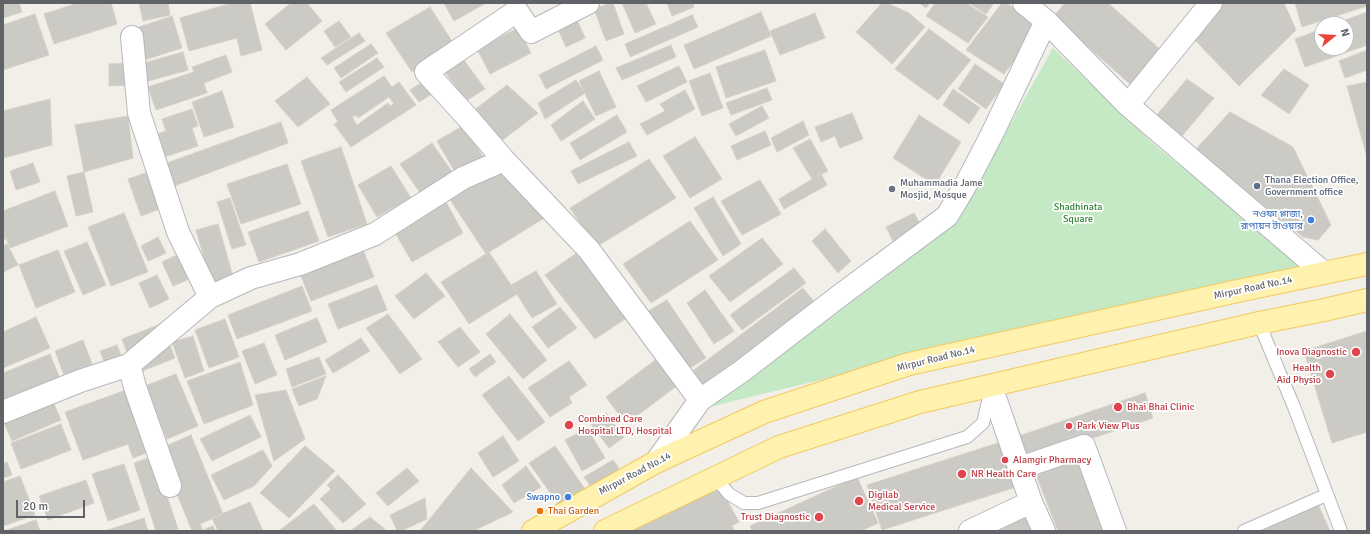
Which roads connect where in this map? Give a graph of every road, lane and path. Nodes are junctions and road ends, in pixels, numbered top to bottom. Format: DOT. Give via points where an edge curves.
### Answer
graph roads {
  1 [pos="588,3"];
  2 [pos="1024,3"];
  3 [pos="1211,3"];
  4 [pos="514,7"];
  5 [pos="1046,21"];
  6 [pos="132,37"];
  7 [pos="1128,105"];
  8 [pos="504,160"];
  9 [pos="1367,264"];
  10 [pos="1324,273"];
  11 [pos="210,297"];
  12 [pos="1367,300"];
  13 [pos="1259,323"];
  14 [pos="129,365"];
  15 [pos="991,386"];
  16 [pos="700,400"];
  17 [pos="3,412"];
  18 [pos="656,462"];
  19 [pos="1020,468"];
  20 [pos="715,478"];
  21 [pos="170,486"];
  22 [pos="1326,495"];
  23 [pos="1031,502"];
  24 [pos="533,531"];
  25 [pos="605,531"];
  26 [pos="970,531"];
  27 [pos="1044,531"];
  28 [pos="1115,531"];
  29 [pos="1244,531"];
  30 [pos="1341,531"];
  1 -- 4 [label="street" via="531,32"];
  2 -- 5 [label="street"];
  3 -- 7 [label="street"];
  4 -- 8 [label="street" via="426,72"];
  5 -- 7 [label="street"];
  5 -- 16 [label="street" via="992,134 947,216"];
  6 -- 11 [label="street" via="139,113 178,232"];
  7 -- 10 [label="street"];
  8 -- 11 [label="street" via="463,178 375,234 300,264 250,278"];
  8 -- 16 [label="street" via="589,250"];
  9 -- 10 [label="main road, Mirpur Road No.14"];
  10 -- 18 [label="main road, Mirpur Road No.14" via="909,364 764,412"];
  11 -- 14 [label="street"];
  12 -- 13 [label="main road"];
  13 -- 15 [label="main road"];
  13 -- 22 [label="lane" via="1294,407"];
  14 -- 17 [label="street" via="80,381"];
  14 -- 21 [label="street"];
  15 -- 19 [label="street"];
  15 -- 20 [label="main road" via="920,402 779,447"];
  15 -- 20 [label="lane" via="984,423 967,437 758,503 744,503 729,494"];
  16 -- 18 [label="street"];
  18 -- 24 [label="main road, Mirpur Road No.14"];
  19 -- 23 [label="street"];
  19 -- 28 [label="street" via="1084,446"];
  20 -- 25 [label="main road"];
  22 -- 29 [label="lane"];
  22 -- 30 [label="lane"];
  23 -- 26 [label="street"];
  23 -- 27 [label="street"];
}
